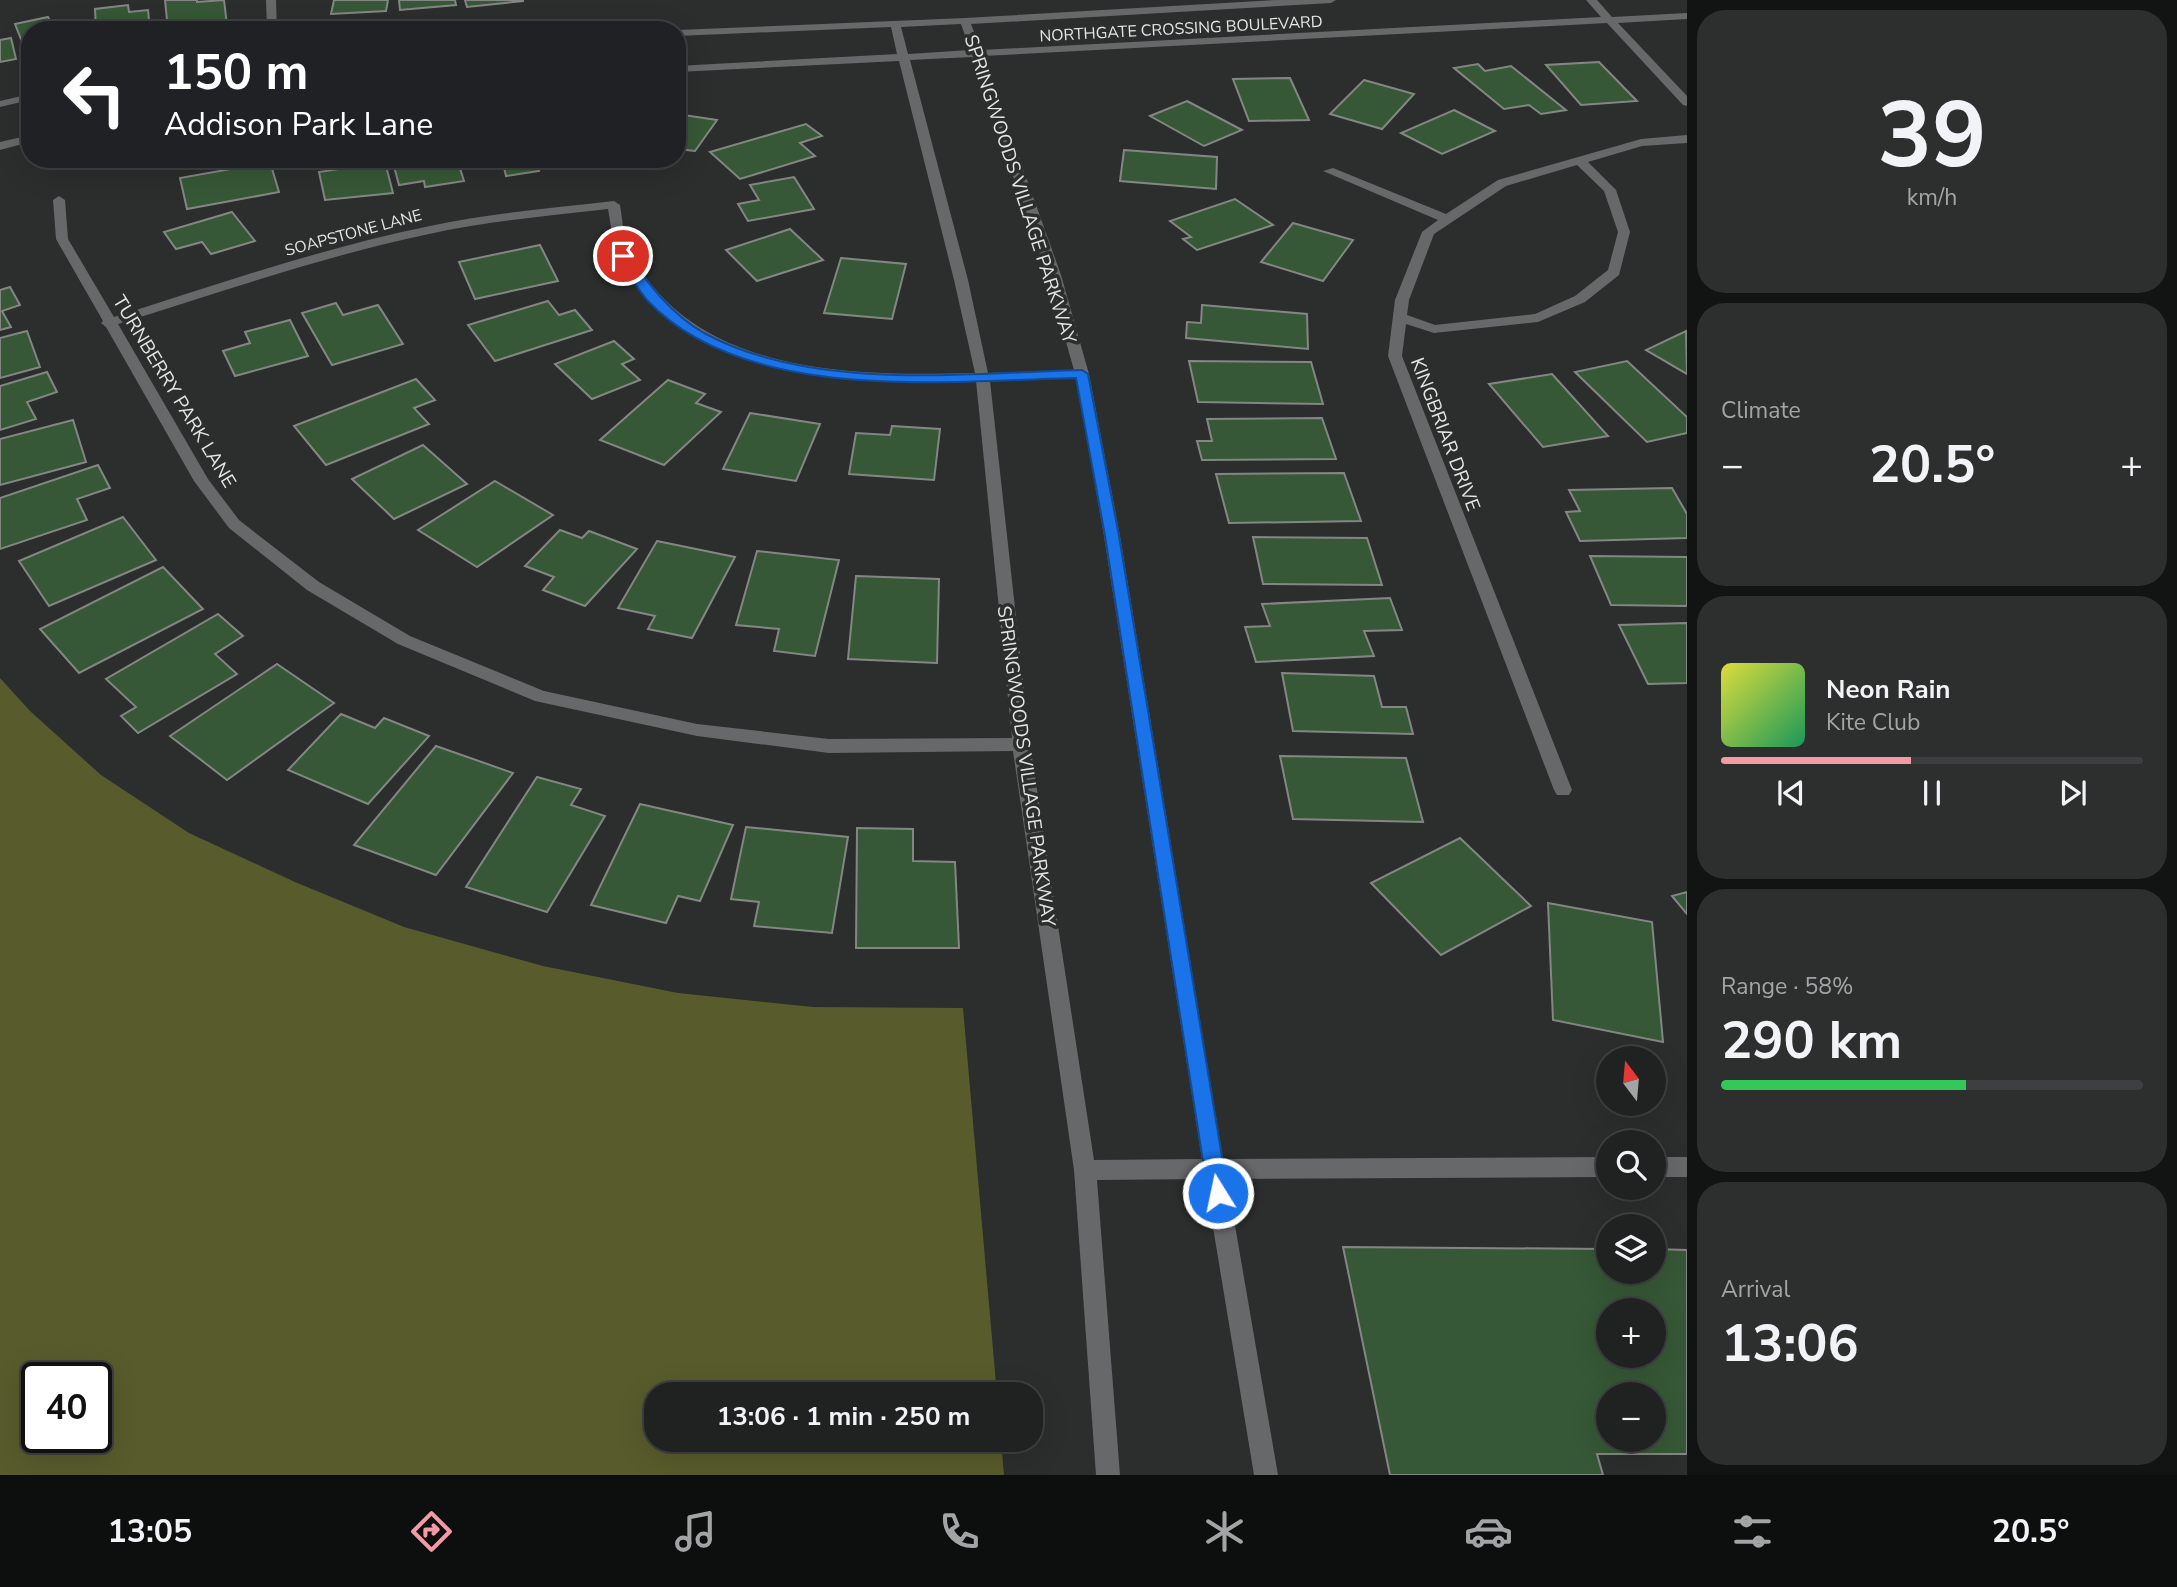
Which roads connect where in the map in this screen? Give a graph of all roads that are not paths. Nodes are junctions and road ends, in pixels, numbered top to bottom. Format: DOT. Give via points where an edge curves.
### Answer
graph roads {
  1 [pos="271,0"];
  2 [pos="1331,0"];
  3 [pos="1591,0"];
  4 [pos="1687,16"];
  5 [pos="272,21"];
  6 [pos="965,21"];
  7 [pos="1610,21"];
  8 [pos="895,24"];
  9 [pos="686,33"];
  10 [pos="977,55"];
  11 [pos="904,59"];
  12 [pos="686,69"];
  13 [pos="21,99"];
  14 [pos="1687,103"];
  15 [pos="0,104"];
  16 [pos="1687,139"];
  17 [pos="21,140"];
  18 [pos="0,146"];
  19 [pos="1580,161"];
  20 [pos="1329,171"];
  21 [pos="59,200"];
  22 [pos="1447,219"];
  23 [pos="1400,317"];
  24 [pos="108,323"];
  25 [pos="1082,374"];
  26 [pos="982,375"];
  27 [pos="1021,744"];
  28 [pos="1563,790"];
  29 [pos="1596,1167"];
  30 [pos="1666,1167"];
  31 [pos="1687,1167"];
  32 [pos="1214,1168"];
  33 [pos="1085,1170"];
  34 [pos="1108,1475"];
  35 [pos="1266,1475"];
  1 -- 5 [label="street"];
  2 -- 6 [label="street, NORTHGATE CROSSING BOULEVARD"];
  3 -- 7 [label="street"];
  4 -- 7 [label="street, NORTHGATE CROSSING BOULEVARD"];
  6 -- 8 [label="street, NORTHGATE CROSSING BOULEVARD"];
  6 -- 10 [label="street, SPRINGWOODS VILLAGE PARKWAY"];
  7 -- 10 [label="street, NORTHGATE CROSSING BOULEVARD"];
  7 -- 14 [label="street"];
  8 -- 9 [label="street, NORTHGATE CROSSING BOULEVARD"];
  8 -- 11 [label="street, SPRINGWOODS VILLAGE PARKWAY"];
  10 -- 11 [label="street, NORTHGATE CROSSING BOULEVARD"];
  10 -- 25 [label="street, SPRINGWOODS VILLAGE PARKWAY" via="1054,275"];
  11 -- 12 [label="street, NORTHGATE CROSSING BOULEVARD"];
  11 -- 26 [label="street, SPRINGWOODS VILLAGE PARKWAY"];
  13 -- 15 [label="street"];
  16 -- 19 [label="street, KINGBRIAR DRIVE" via="1641,143"];
  17 -- 18 [label="street"];
  19 -- 22 [label="street, KINGBRIAR DRIVE" via="1502,183"];
  19 -- 23 [label="street" via="1610,190 1624,232 1614,272 1580,299 1538,318 1434,329"];
  20 -- 22 [label="street"];
  21 -- 24 [label="street, TURNBERRY PARK LANE" via="62,239"];
  22 -- 23 [label="street, KINGBRIAR DRIVE" via="1428,232"];
  23 -- 28 [label="street, KINGBRIAR DRIVE" via="1395,356"];
  24 -- 26 [label="street, SOAPSTONE LANE" via="281,269 431,229 614,205 623,256 652,297 699,335 760,361 844,376"];
  24 -- 27 [label="street, TURNBERRY PARK LANE" via="202,481 234,524 313,586 404,640 541,697 697,730 829,746"];
  25 -- 26 [label="street"];
  25 -- 32 [label="street, SPRINGWOODS VILLAGE PARKWAY" via="1115,550"];
  26 -- 27 [label="street, SPRINGWOODS VILLAGE PARKWAY"];
  27 -- 33 [label="street, SPRINGWOODS VILLAGE PARKWAY"];
  29 -- 32 [label="street"];
  30 -- 31 [label="street"];
  32 -- 33 [label="street"];
  32 -- 35 [label="street, SPRINGWOODS VILLAGE PARKWAY"];
  33 -- 34 [label="street, SPRINGWOODS VILLAGE PARKWAY"];
}
